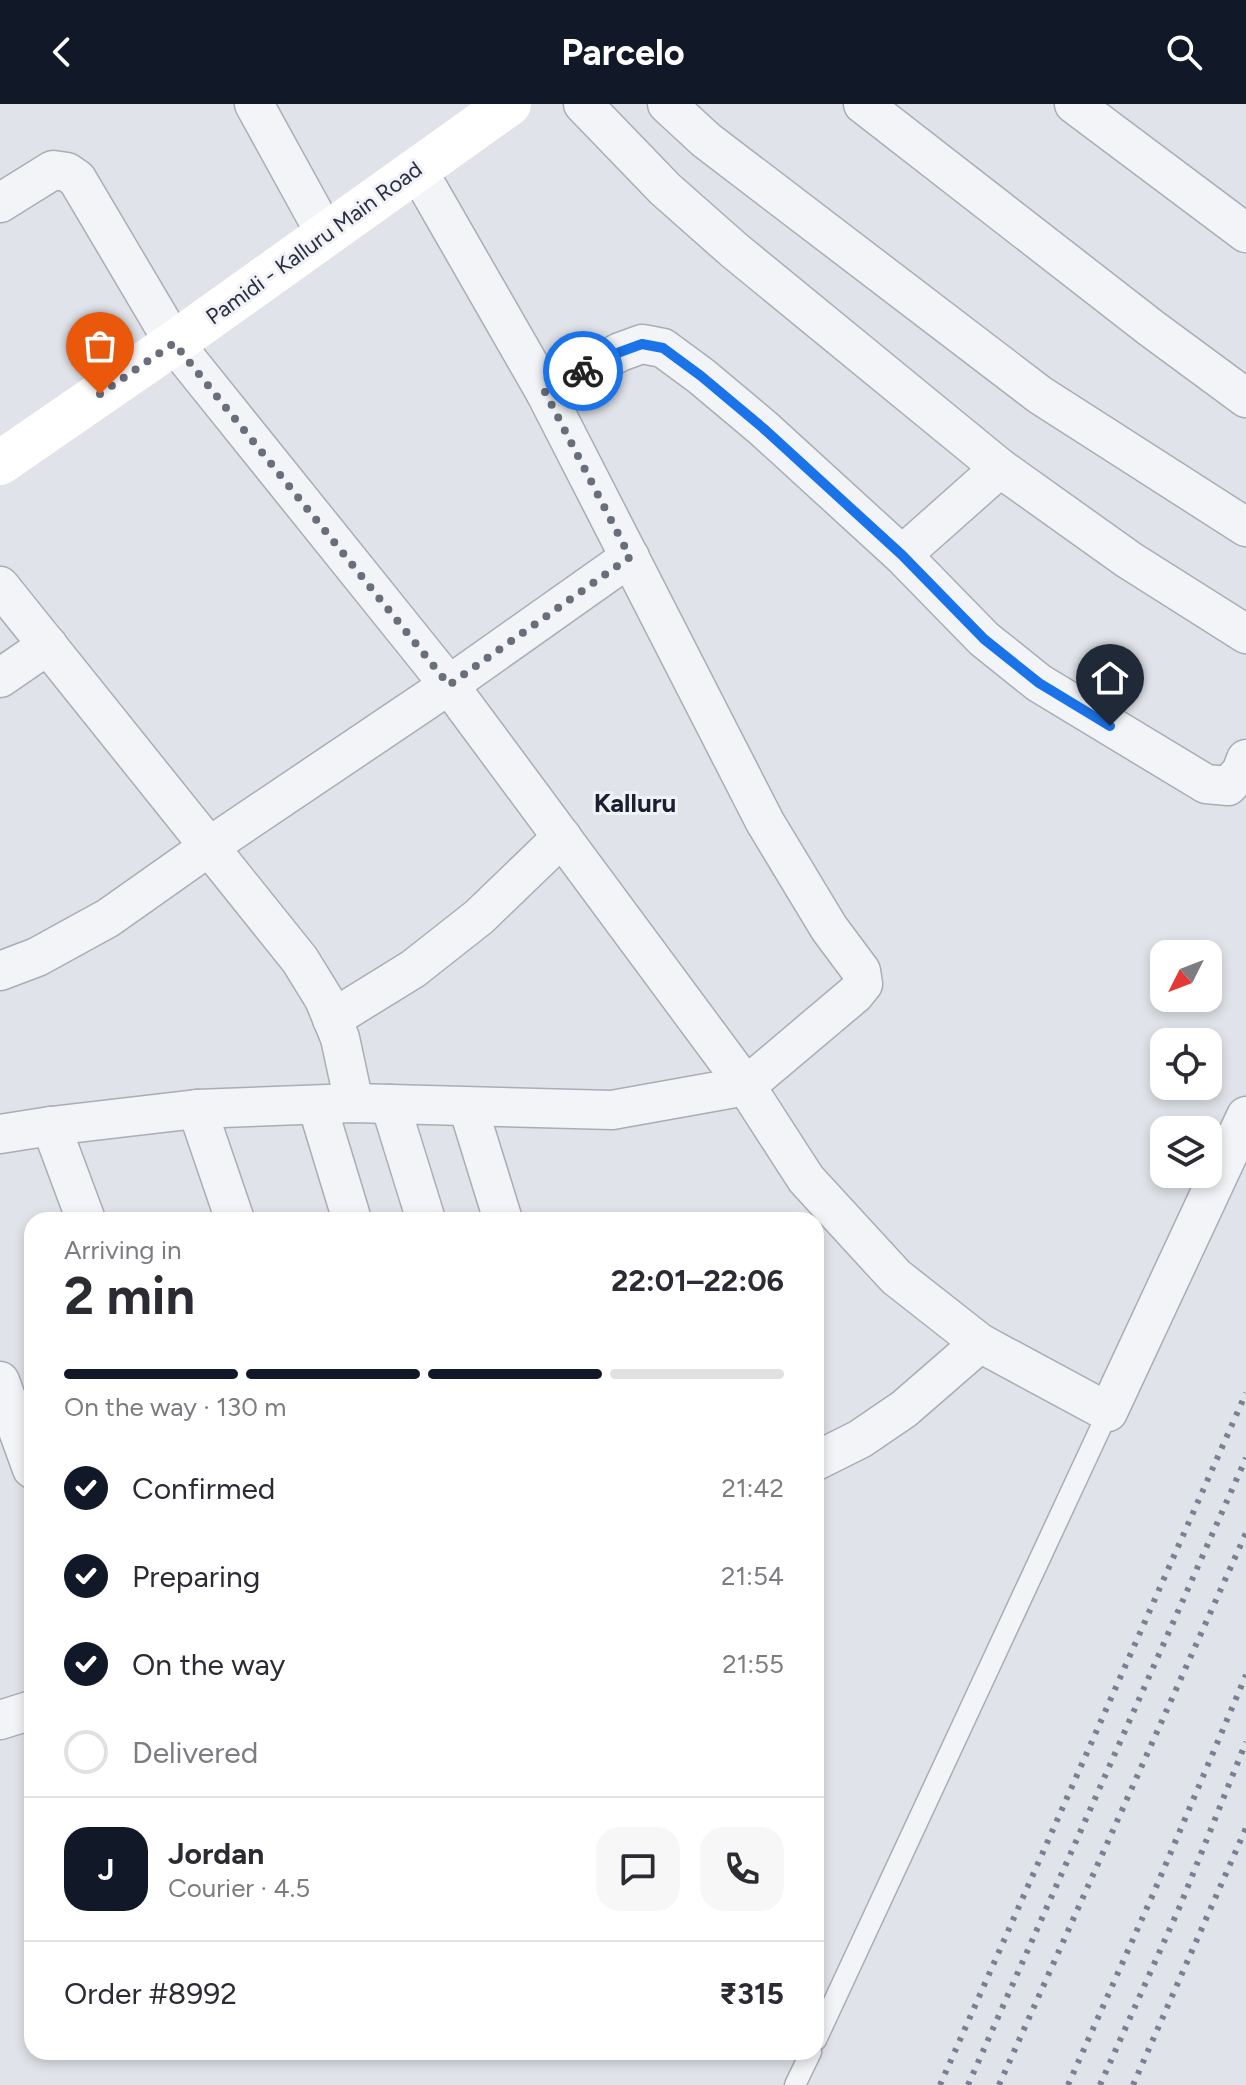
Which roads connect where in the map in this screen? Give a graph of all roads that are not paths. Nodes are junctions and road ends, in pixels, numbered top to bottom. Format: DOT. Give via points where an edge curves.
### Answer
graph roads {
  1 [pos="254,104"];
  2 [pos="509,104"];
  3 [pos="583,104"];
  4 [pos="667,104"];
  5 [pos="863,104"];
  6 [pos="1074,104"];
  7 [pos="417,169"];
  8 [pos="0,203"];
  9 [pos="1246,233"];
  10 [pos="326,235"];
  11 [pos="174,343"];
  12 [pos="545,392"];
  13 [pos="1246,398"];
  14 [pos="0,463"];
  15 [pos="1000,468"];
  16 [pos="1246,527"];
  17 [pos="902,555"];
  18 [pos="630,557"];
  19 [pos="0,586"];
  20 [pos="1246,634"];
  21 [pos="48,645"];
  22 [pos="0,678"];
  23 [pos="449,685"];
  24 [pos="1246,759"];
  25 [pos="562,837"];
  26 [pos="210,846"];
  27 [pos="0,971"];
  28 [pos="332,1019"];
  29 [pos="746,1086"];
  30 [pos="372,1104"];
  31 [pos="317,1105"];
  32 [pos="468,1107"];
  33 [pos="197,1109"];
  34 [pos="1246,1116"];
  35 [pos="51,1126"];
  36 [pos="3,1127"];
  37 [pos="83,1212"];
  38 [pos="232,1212"];
  39 [pos="350,1212"];
  40 [pos="422,1212"];
  41 [pos="501,1212"];
  42 [pos="980,1343"];
  43 [pos="0,1381"];
  44 [pos="1108,1412"];
  45 [pos="24,1447"];
  46 [pos="824,1457"];
  47 [pos="24,1712"];
  48 [pos="0,1720"];
  49 [pos="824,2023"];
  50 [pos="807,2060"];
  51 [pos="795,2085"];
  1 -- 10 [label="street"];
  2 -- 7 [label="main road, Pamidi - Kalluru Main Road"];
  3 -- 15 [label="street" via="665,189 734,250"];
  4 -- 16 [label="street" via="706,140 1040,395"];
  5 -- 13 [label="street"];
  6 -- 9 [label="street"];
  7 -- 10 [label="main road, Pamidi - Kalluru Main Road"];
  7 -- 12 [label="street"];
  8 -- 11 [label="street" via="53,170 77,179"];
  10 -- 11 [label="main road, Pamidi - Kalluru Main Road"];
  11 -- 14 [label="main road, Pamidi - Kalluru Main Road"];
  11 -- 23 [label="street"];
  12 -- 17 [label="street" via="620,352 642,344 663,348 763,428"];
  12 -- 18 [label="street"];
  15 -- 17 [label="street"];
  15 -- 20 [label="street" via="1129,560"];
  17 -- 24 [label="street" via="984,639 1039,683 1206,784 1228,786"];
  18 -- 23 [label="street"];
  18 -- 29 [label="street" via="765,822 861,971 863,984 855,994"];
  19 -- 21 [label="street"];
  21 -- 22 [label="street"];
  21 -- 26 [label="street"];
  23 -- 25 [label="street"];
  23 -- 26 [label="street"];
  25 -- 28 [label="street" via="479,917 413,969"];
  25 -- 29 [label="street"];
  26 -- 27 [label="street" via="108,918"];
  26 -- 28 [label="street" via="300,960"];
  28 -- 30 [label="street"];
  29 -- 32 [label="street" via="612,1110"];
  29 -- 42 [label="street" via="826,1201 896,1277"];
  30 -- 31 [label="street"];
  30 -- 32 [label="street"];
  30 -- 40 [label="street"];
  31 -- 33 [label="street"];
  31 -- 39 [label="street"];
  32 -- 41 [label="street"];
  33 -- 35 [label="street"];
  33 -- 38 [label="street"];
  34 -- 44 [label="street"];
  35 -- 36 [label="street"];
  35 -- 37 [label="street"];
  42 -- 44 [label="street"];
  42 -- 46 [label="street" via="904,1409"];
  43 -- 45 [label="street"];
  44 -- 49 [label="lane"];
  47 -- 48 [label="street"];
  50 -- 51 [label="lane"];
}
